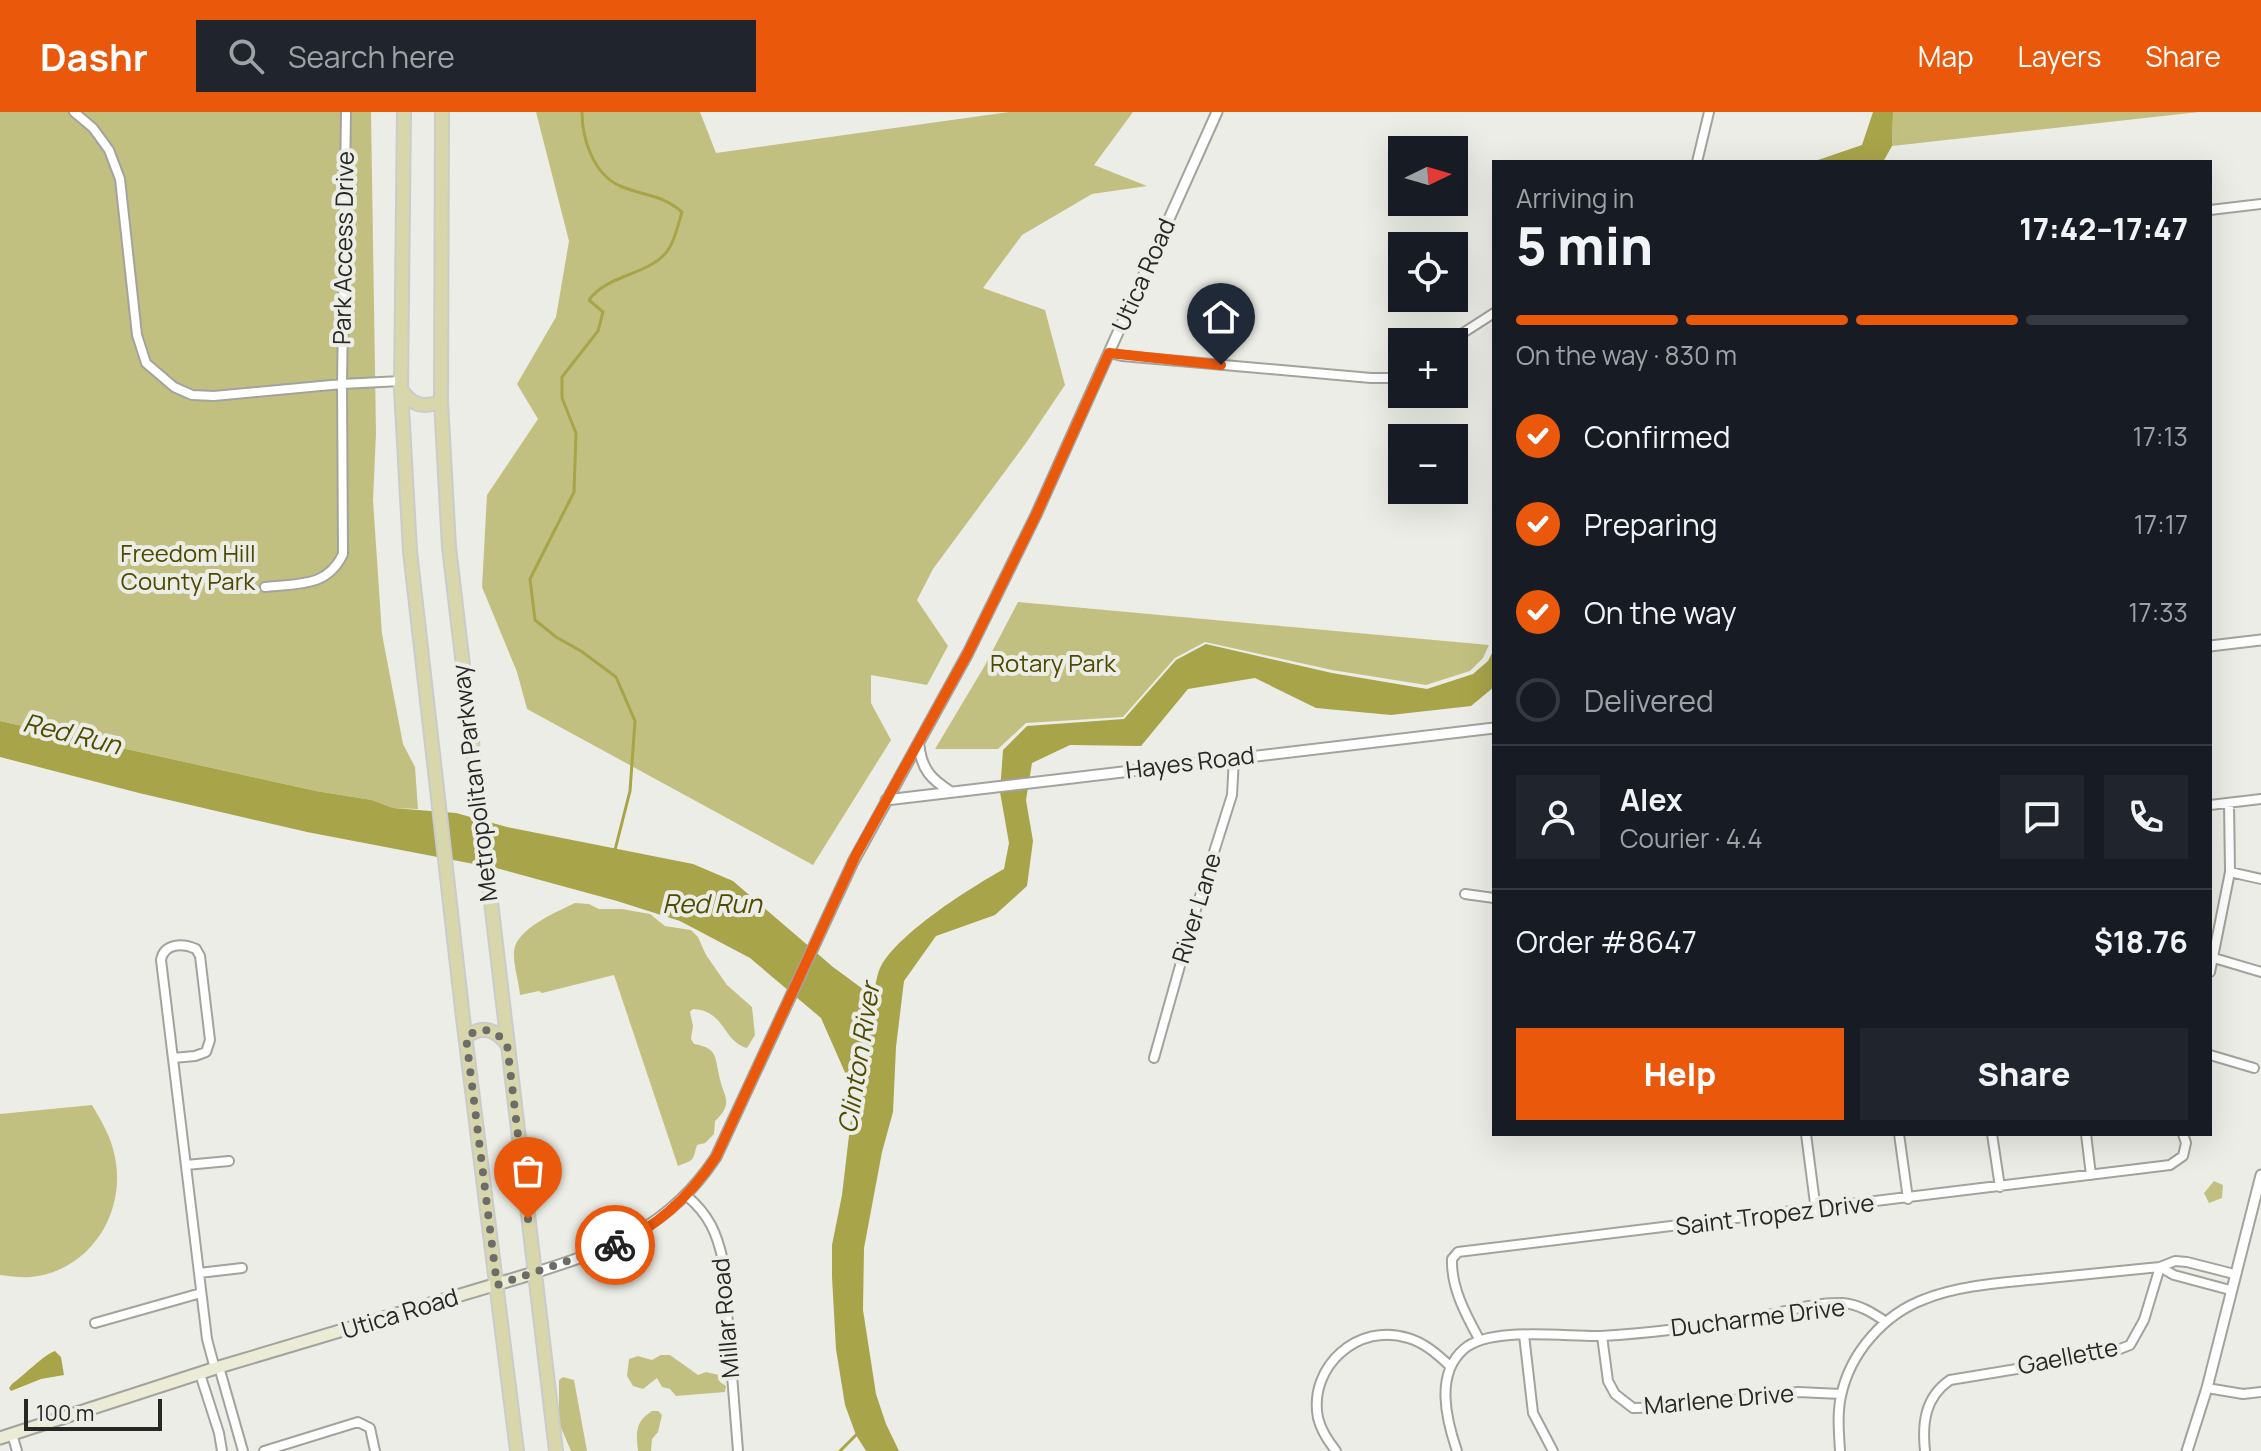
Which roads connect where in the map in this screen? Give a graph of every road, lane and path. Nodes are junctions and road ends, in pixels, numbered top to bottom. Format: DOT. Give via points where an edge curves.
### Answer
graph roads {
  1 [pos="74,112"];
  2 [pos="346,112"];
  3 [pos="404,112"];
  4 [pos="442,112"];
  5 [pos="1217,112"];
  6 [pos="1709,112"];
  7 [pos="1697,160"];
  8 [pos="2261,204"];
  9 [pos="2212,210"];
  10 [pos="1492,314"];
  11 [pos="1468,330"];
  12 [pos="1109,353"];
  13 [pos="1388,378"];
  14 [pos="342,384"];
  15 [pos="401,385"];
  16 [pos="441,401"];
  17 [pos="265,587"];
  18 [pos="2261,640"];
  19 [pos="2212,646"];
  20 [pos="1492,728"];
  21 [pos="919,746"];
  22 [pos="1234,758"];
  23 [pos="951,792"];
  24 [pos="2261,799"];
  25 [pos="886,800"];
  26 [pos="2229,803"];
  27 [pos="2212,805"];
  28 [pos="2230,872"];
  29 [pos="2261,879"];
  30 [pos="1465,894"];
  31 [pos="1492,898"];
  32 [pos="2214,958"];
  33 [pos="2212,965"];
  34 [pos="2261,972"];
  35 [pos="466,1037"];
  36 [pos="507,1044"];
  37 [pos="2212,1056"];
  38 [pos="173,1058"];
  39 [pos="1154,1058"];
  40 [pos="2254,1068"];
  41 [pos="1806,1136"];
  42 [pos="1899,1136"];
  43 [pos="1992,1136"];
  44 [pos="2086,1136"];
  45 [pos="2184,1136"];
  46 [pos="229,1161"];
  47 [pos="186,1165"];
  48 [pos="2091,1175"];
  49 [pos="2261,1175"];
  50 [pos="2000,1187"];
  51 [pos="687,1196"];
  52 [pos="1908,1199"];
  53 [pos="1816,1211"];
  54 [pos="2160,1267"];
  55 [pos="242,1268"];
  56 [pos="199,1273"];
  57 [pos="534,1273"];
  58 [pos="2234,1274"];
  59 [pos="497,1285"];
  60 [pos="2230,1290"];
  61 [pos="201,1293"];
  62 [pos="1886,1322"];
  63 [pos="95,1323"];
  64 [pos="1524,1335"];
  65 [pos="1602,1336"];
  66 [pos="1479,1339"];
  67 [pos="1450,1366"];
  68 [pos="217,1368"];
  69 [pos="200,1374"];
  70 [pos="2207,1388"];
  71 [pos="2261,1392"];
  72 [pos="1841,1394"];
  73 [pos="6,1436"];
  74 [pos="17,1451"];
  75 [pos="222,1451"];
  76 [pos="243,1451"];
  77 [pos="264,1451"];
  78 [pos="375,1451"];
  79 [pos="517,1451"];
  80 [pos="556,1451"];
  81 [pos="738,1451"];
  82 [pos="1336,1451"];
  83 [pos="1457,1451"];
  84 [pos="1553,1451"];
  85 [pos="1840,1451"];
  86 [pos="1925,1451"];
  87 [pos="2187,1451"];
  1 -- 14 [label="street" via="109,150 120,179 137,335 146,363 176,389 192,395"];
  2 -- 14 [label="street, Park Access Drive"];
  3 -- 15 [label="main road, Metropolitan Parkway"];
  4 -- 16 [label="main road, Metropolitan Parkway"];
  5 -- 12 [label="street, Utica Road"];
  6 -- 7 [label="street"];
  8 -- 9 [label="street"];
  10 -- 11 [label="street"];
  12 -- 13 [label="street"];
  12 -- 21 [label="street, Utica Road" via="1036,515"];
  14 -- 15 [label="street"];
  14 -- 17 [label="street, Park Access Drive" via="343,554 323,579"];
  15 -- 16 [label="main road" via="418,405"];
  15 -- 35 [label="main road, Metropolitan Parkway" via="414,592"];
  16 -- 36 [label="main road, Metropolitan Parkway" via="451,575"];
  18 -- 19 [label="street"];
  20 -- 22 [label="street, Hayes Road"];
  21 -- 23 [label="street" via="929,776"];
  21 -- 25 [label="street, Utica Road"];
  22 -- 23 [label="street, Hayes Road"];
  22 -- 39 [label="street, River Lane" via="1232,795"];
  23 -- 25 [label="street, Hayes Road"];
  24 -- 26 [label="street"];
  25 -- 51 [label="street, Utica Road" via="722,1148"];
  26 -- 27 [label="street"];
  26 -- 28 [label="street"];
  28 -- 29 [label="street"];
  28 -- 32 [label="street"];
  30 -- 31 [label="street"];
  32 -- 33 [label="street"];
  32 -- 34 [label="street"];
  35 -- 36 [label="main road" via="487,1030"];
  35 -- 59 [label="main road, Metropolitan Parkway"];
  36 -- 57 [label="main road, Metropolitan Parkway"];
  37 -- 40 [label="street"];
  38 -- 38 [label="street" via="161,960 167,949 185,945 200,956 210,1040 200,1055"];
  38 -- 47 [label="street"];
  41 -- 53 [label="street"];
  42 -- 52 [label="street"];
  43 -- 50 [label="street"];
  44 -- 48 [label="street"];
  45 -- 48 [label="street, Saint Tropez Drive" via="2183,1156 2170,1165"];
  46 -- 47 [label="street"];
  47 -- 56 [label="street"];
  48 -- 50 [label="street, Saint Tropez Drive"];
  49 -- 58 [label="street"];
  50 -- 52 [label="street, Saint Tropez Drive"];
  51 -- 57 [label="street, Utica Road" via="624,1241"];
  51 -- 81 [label="street, Millar Road" via="709,1218 719,1241"];
  52 -- 53 [label="street, Saint Tropez Drive"];
  53 -- 66 [label="street, Saint Tropez Drive" via="1458,1252 1452,1259 1454,1280"];
  54 -- 58 [label="street" via="2187,1262"];
  54 -- 60 [label="street"];
  54 -- 62 [label="street" via="1953,1291 1907,1306"];
  54 -- 86 [label="street, Gaellette" via="2144,1320 2130,1345 2107,1354 1956,1378 1931,1399 1924,1422"];
  55 -- 56 [label="street"];
  56 -- 61 [label="street"];
  57 -- 59 [label="main road, Utica Road"];
  57 -- 80 [label="main road, Metropolitan Parkway"];
  58 -- 60 [label="street"];
  59 -- 68 [label="main road, Utica Road"];
  59 -- 79 [label="main road, Metropolitan Parkway"];
  60 -- 70 [label="street"];
  61 -- 63 [label="street"];
  61 -- 68 [label="street"];
  62 -- 65 [label="street, Ducharme Drive" via="1857,1306 1833,1303 1698,1327"];
  62 -- 72 [label="street" via="1859,1352"];
  64 -- 65 [label="street, Ducharme Drive"];
  64 -- 66 [label="street, Ducharme Drive"];
  64 -- 84 [label="street" via="1533,1413"];
  65 -- 72 [label="street, Marlene Drive" via="1608,1381 1633,1408 1798,1392"];
  66 -- 67 [label="street"];
  67 -- 82 [label="street" via="1422,1344 1398,1336 1363,1338 1340,1352 1326,1370 1317,1399 1321,1427"];
  67 -- 83 [label="street" via="1447,1407"];
  68 -- 69 [label="main road, Utica Road"];
  68 -- 76 [label="street"];
  69 -- 73 [label="main road, Utica Road"];
  69 -- 75 [label="street"];
  70 -- 71 [label="street"];
  70 -- 87 [label="street"];
  72 -- 85 [label="street"];
  73 -- 74 [label="street"];
  77 -- 78 [label="street" via="358,1422 370,1428"];
}
